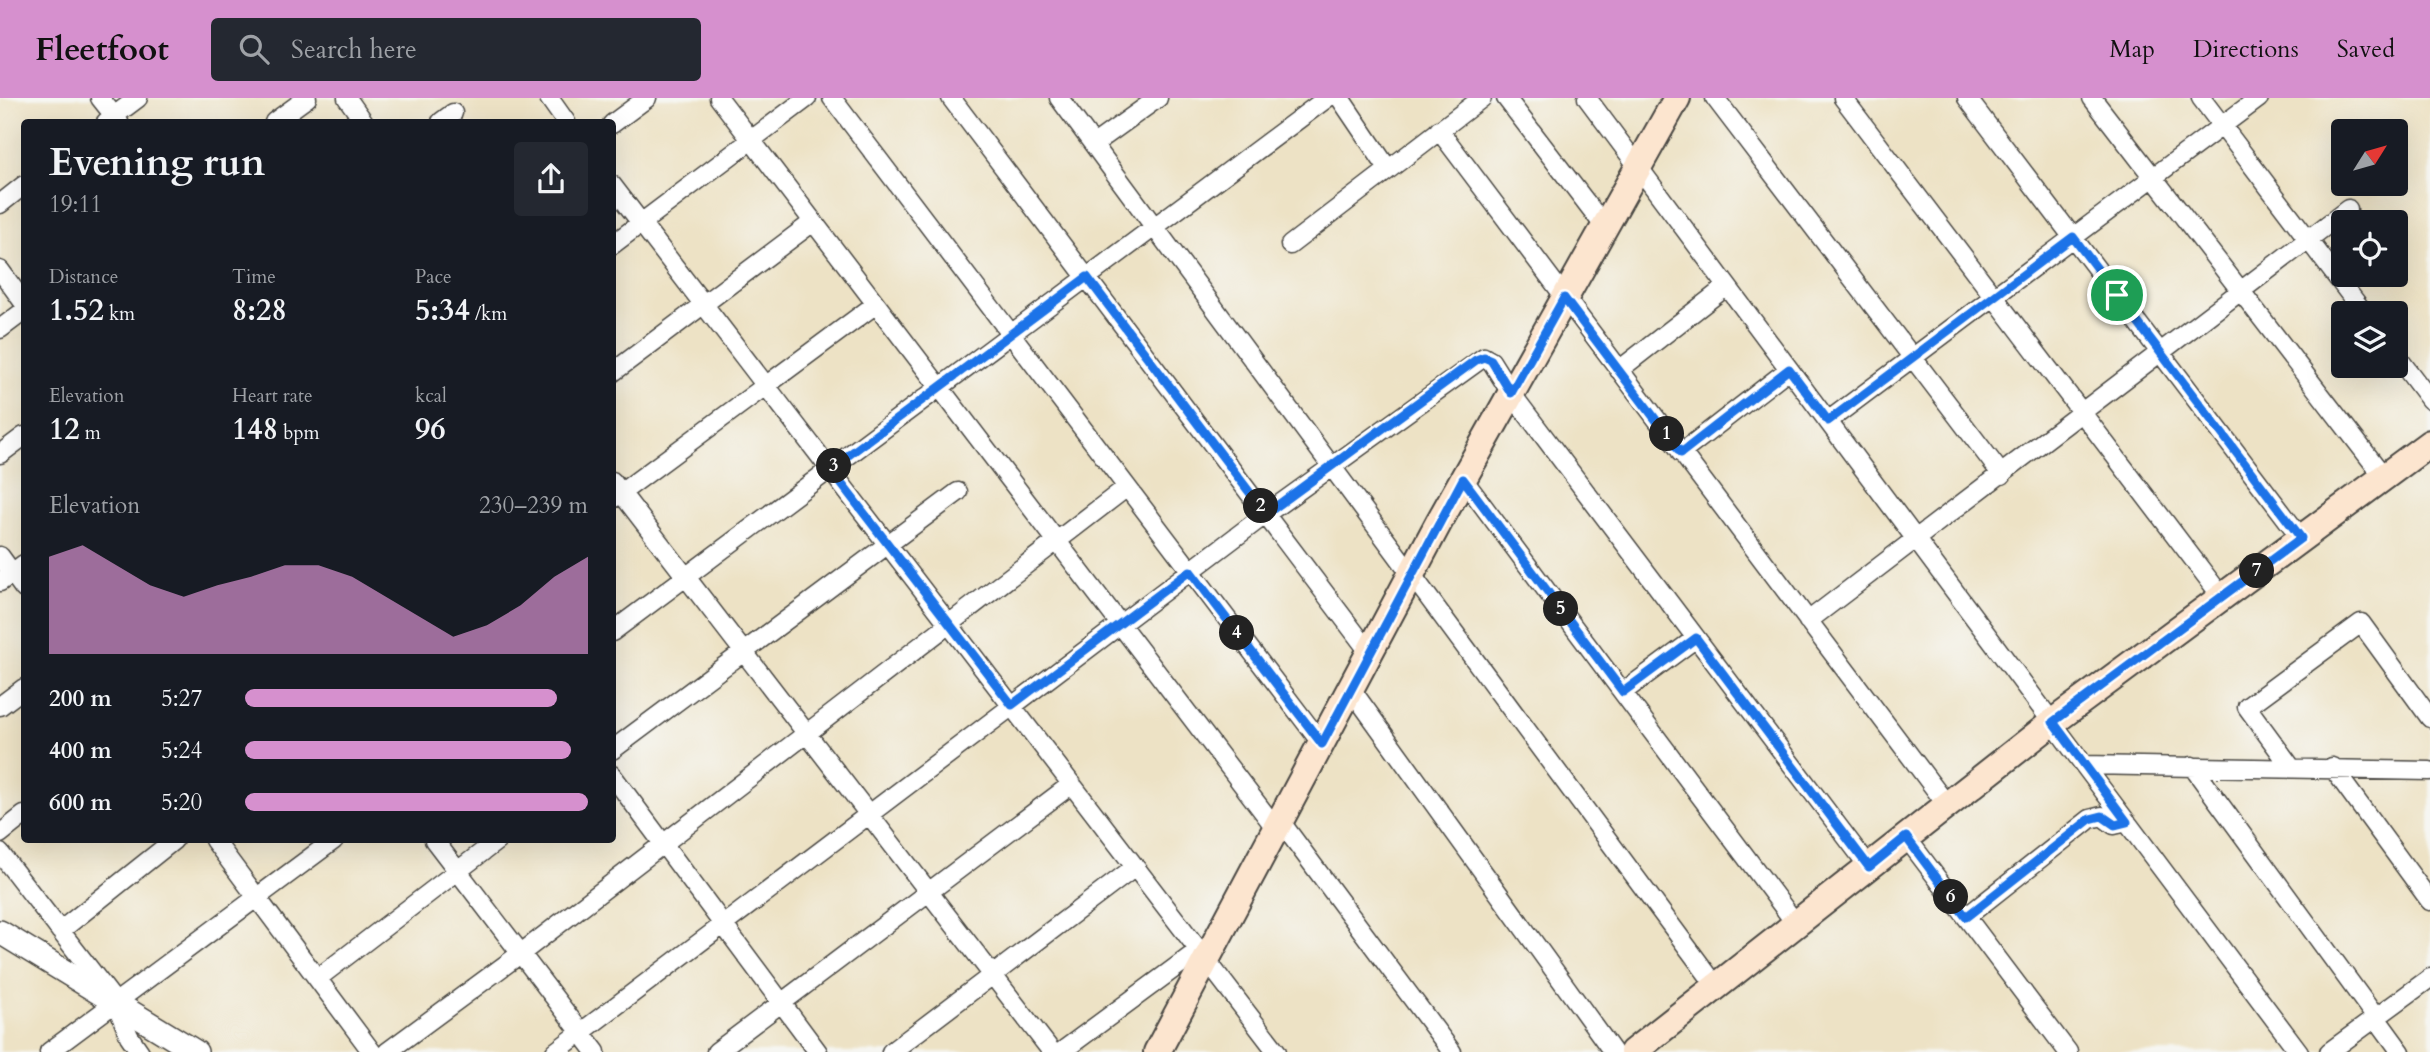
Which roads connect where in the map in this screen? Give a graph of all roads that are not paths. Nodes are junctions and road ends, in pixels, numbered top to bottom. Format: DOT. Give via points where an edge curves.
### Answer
graph roads {
  1 [pos="100,98"];
  2 [pos="138,98"];
  3 [pos="307,98"];
  4 [pos="347,98"];
  5 [pos="549,98"];
  6 [pos="647,98"];
  7 [pos="719,98"];
  8 [pos="807,98"];
  9 [pos="832,98"];
  10 [pos="951,98"];
  11 [pos="1059,98"];
  12 [pos="1158,98"];
  13 [pos="1327,98"];
  14 [pos="1340,98"];
  15 [pos="1482,98"];
  16 [pos="1506,98"];
  17 [pos="1587,98"];
  18 [pos="1678,98"];
  19 [pos="1715,98"];
  20 [pos="1843,98"];
  21 [pos="1967,98"];
  22 [pos="2092,98"];
  23 [pos="2201,98"];
  24 [pos="2259,98"];
  25 [pos="112,119"];
  26 [pos="114,119"];
  27 [pos="278,119"];
  28 [pos="362,119"];
  29 [pos="564,119"];
  30 [pos="616,121"];
  31 [pos="2222,126"];
  32 [pos="1438,130"];
  33 [pos="751,141"];
  34 [pos="1094,144"];
  35 [pos="1639,167"];
  36 [pos="1388,169"];
  37 [pos="2152,178"];
  38 [pos="21,187"];
  39 [pos="616,190"];
  40 [pos="0,204"];
  41 [pos="2348,209"];
  42 [pos="813,222"];
  43 [pos="642,223"];
  44 [pos="1154,227"];
  45 [pos="1605,227"];
  46 [pos="2073,237"];
  47 [pos="2308,240"];
  48 [pos="616,242"];
  49 [pos="1290,245"];
  50 [pos="0,271"];
  51 [pos="1087,277"];
  52 [pos="1727,286"];
  53 [pos="2241,292"];
  54 [pos="1994,296"];
  55 [pos="1564,298"];
  56 [pos="21,299"];
  57 [pos="2355,301"];
  58 [pos="704,304"];
  59 [pos="876,304"];
  60 [pos="21,313"];
  61 [pos="0,329"];
  62 [pos="1011,334"];
  63 [pos="2161,353"];
  64 [pos="1912,358"];
  65 [pos="1789,369"];
  66 [pos="616,370"];
  67 [pos="1619,370"];
  68 [pos="2408,371"];
  69 [pos="767,386"];
  70 [pos="939,387"];
  71 [pos="1511,393"];
  72 [pos="2430,400"];
  73 [pos="2083,413"];
  74 [pos="1828,421"];
  75 [pos="21,438"];
  76 [pos="2430,443"];
  77 [pos="1681,453"];
  78 [pos="0,454"];
  79 [pos="1331,466"];
  80 [pos="830,469"];
  81 [pos="2002,475"];
  82 [pos="2384,477"];
  83 [pos="1463,479"];
  84 [pos="1127,487"];
  85 [pos="616,490"];
  86 [pos="616,492"];
  87 [pos="958,492"];
  88 [pos="1266,514"];
  89 [pos="2301,538"];
  90 [pos="1916,540"];
  91 [pos="1057,541"];
  92 [pos="889,545"];
  93 [pos="0,556"];
  94 [pos="1190,571"];
  95 [pos="12,573"];
  96 [pos="1412,574"];
  97 [pos="686,577"];
  98 [pos="2222,597"];
  99 [pos="1808,621"];
  100 [pos="949,624"];
  101 [pos="1119,624"];
  102 [pos="616,629"];
  103 [pos="1696,638"];
  104 [pos="1370,653"];
  105 [pos="745,654"];
  106 [pos="1351,689"];
  107 [pos="21,690"];
  108 [pos="1623,692"];
  109 [pos="1012,705"];
  110 [pos="0,706"];
  111 [pos="2430,718"];
  112 [pos="2057,727"];
  113 [pos="807,734"];
  114 [pos="1322,744"];
  115 [pos="616,747"];
  116 [pos="2081,761"];
  117 [pos="2192,766"];
  118 [pos="2291,767"];
  119 [pos="2332,767"];
  120 [pos="2430,771"];
  121 [pos="616,780"];
  122 [pos="1072,784"];
  123 [pos="1947,805"];
  124 [pos="868,814"];
  125 [pos="21,818"];
  126 [pos="2127,822"];
  127 [pos="1278,826"];
  128 [pos="0,834"];
  129 [pos="1906,837"];
  130 [pos="169,843"];
  131 [pos="216,843"];
  132 [pos="330,843"];
  133 [pos="436,843"];
  134 [pos="494,843"];
  135 [pos="663,844"];
  136 [pos="0,853"];
  137 [pos="1135,867"];
  138 [pos="1869,867"];
  139 [pos="458,871"];
  140 [pos="929,892"];
  141 [pos="257,897"];
  142 [pos="2430,901"];
  143 [pos="1966,917"];
  144 [pos="1796,924"];
  145 [pos="723,925"];
  146 [pos="60,931"];
  147 [pos="0,932"];
  148 [pos="520,954"];
  149 [pos="1203,956"];
  150 [pos="992,975"];
  151 [pos="318,978"];
  152 [pos="2430,978"];
  153 [pos="1716,986"];
  154 [pos="116,1003"];
  155 [pos="781,1003"];
  156 [pos="2376,1017"];
  157 [pos="581,1032"];
  158 [pos="49,1052"];
  159 [pos="140,1052"];
  160 [pos="196,1052"];
  161 [pos="372,1052"];
  162 [pos="387,1052"];
  163 [pos="555,1052"];
  164 [pos="596,1052"];
  165 [pos="716,1052"];
  166 [pos="818,1052"];
  167 [pos="891,1052"];
  168 [pos="1052,1052"];
  169 [pos="1060,1052"];
  170 [pos="1157,1052"];
  171 [pos="1277,1052"];
  172 [pos="1452,1052"];
  173 [pos="1613,1052"];
  174 [pos="1633,1052"];
  175 [pos="2068,1052"];
  176 [pos="2299,1052"];
  177 [pos="2329,1052"];
  178 [pos="2401,1052"];
  1 -- 25 [label="street"];
  2 -- 26 [label="street"];
  3 -- 27 [label="street"];
  4 -- 28 [label="street"];
  5 -- 29 [label="street"];
  6 -- 30 [label="street"];
  7 -- 33 [label="street"];
  8 -- 33 [label="street"];
  9 -- 62 [label="street"];
  10 -- 51 [label="street"];
  11 -- 34 [label="street"];
  12 -- 34 [label="street"];
  13 -- 44 [label="street"];
  14 -- 36 [label="street"];
  15 -- 32 [label="street"];
  16 -- 45 [label="street"];
  17 -- 35 [label="street"];
  18 -- 35 [label="main road"];
  19 -- 64 [label="street"];
  20 -- 54 [label="street"];
  21 -- 46 [label="street"];
  22 -- 37 [label="street"];
  23 -- 31 [label="street"];
  24 -- 31 [label="street"];
  31 -- 37 [label="street"];
  31 -- 47 [label="street"];
  32 -- 36 [label="street"];
  32 -- 55 [label="street"];
  33 -- 42 [label="street"];
  33 -- 43 [label="street"];
  34 -- 44 [label="street"];
  35 -- 45 [label="main road"];
  35 -- 52 [label="street"];
  36 -- 49 [label="street"];
  37 -- 46 [label="street"];
  37 -- 53 [label="street"];
  38 -- 40 [label="street"];
  39 -- 43 [label="street"];
  41 -- 47 [label="street"];
  42 -- 58 [label="street"];
  42 -- 59 [label="street"];
  43 -- 48 [label="street"];
  43 -- 58 [label="street"];
  44 -- 51 [label="street"];
  44 -- 79 [label="street"];
  45 -- 55 [label="main road"];
  46 -- 54 [label="street"];
  46 -- 63 [label="street"];
  47 -- 53 [label="street"];
  47 -- 57 [label="street"];
  50 -- 56 [label="street"];
  51 -- 62 [label="street"];
  51 -- 88 [label="street"];
  52 -- 65 [label="street"];
  52 -- 67 [label="street"];
  53 -- 63 [label="street"];
  53 -- 82 [label="street"];
  54 -- 64 [label="street"];
  54 -- 73 [label="street"];
  55 -- 67 [label="street"];
  55 -- 71 [label="main road"];
  58 -- 66 [label="street"];
  58 -- 69 [label="street"];
  59 -- 69 [label="street"];
  59 -- 70 [label="street"];
  60 -- 61 [label="street"];
  62 -- 70 [label="street"];
  62 -- 84 [label="street"];
  63 -- 73 [label="street"];
  63 -- 89 [label="street"];
  64 -- 74 [label="street"];
  64 -- 81 [label="street"];
  65 -- 74 [label="street"];
  65 -- 77 [label="street"];
  67 -- 77 [label="street"];
  68 -- 72 [label="street"];
  69 -- 80 [label="street"];
  69 -- 85 [label="street"];
  70 -- 80 [label="street"];
  70 -- 91 [label="street"];
  71 -- 79 [label="street" via="1491,360 1484,357"];
  71 -- 83 [label="main road"];
  71 -- 103 [label="street"];
  73 -- 81 [label="street"];
  73 -- 98 [label="street"];
  74 -- 90 [label="street"];
  75 -- 78 [label="street"];
  76 -- 82 [label="main road"];
  77 -- 99 [label="street"];
  79 -- 88 [label="street"];
  79 -- 96 [label="street"];
  80 -- 92 [label="street"];
  80 -- 97 [label="street"];
  81 -- 90 [label="street"];
  82 -- 89 [label="main road"];
  83 -- 96 [label="main road"];
  83 -- 108 [label="street"];
  84 -- 91 [label="street"];
  84 -- 94 [label="street"];
  86 -- 97 [label="street"];
  87 -- 92 [label="street"];
  88 -- 94 [label="street"];
  88 -- 104 [label="street"];
  89 -- 98 [label="main road"];
  90 -- 99 [label="street"];
  90 -- 112 [label="street"];
  91 -- 100 [label="street"];
  91 -- 101 [label="street"];
  92 -- 100 [label="street"];
  92 -- 105 [label="street"];
  93 -- 95 [label="street"];
  94 -- 101 [label="street"];
  94 -- 114 [label="street"];
  96 -- 104 [label="main road"];
  96 -- 153 [label="street"];
  97 -- 102 [label="street"];
  97 -- 105 [label="street"];
  98 -- 112 [label="main road"];
  99 -- 123 [label="street"];
  100 -- 109 [label="street"];
  100 -- 113 [label="street"];
  101 -- 109 [label="street"];
  101 -- 127 [label="street"];
  103 -- 108 [label="street"];
  103 -- 138 [label="street"];
  104 -- 106 [label="main road"];
  105 -- 113 [label="street"];
  105 -- 115 [label="street"];
  106 -- 114 [label="main road"];
  106 -- 173 [label="street"];
  107 -- 110 [label="street"];
  108 -- 144 [label="street"];
  109 -- 122 [label="street"];
  109 -- 124 [label="street"];
  111 -- 118 [label="street" via="2361,623 2247,707"];
  112 -- 116 [label="street"];
  112 -- 123 [label="main road"];
  113 -- 124 [label="street"];
  113 -- 135 [label="street"];
  114 -- 127 [label="main road"];
  116 -- 117 [label="street"];
  116 -- 126 [label="street"];
  117 -- 118 [label="street"];
  117 -- 156 [label="street"];
  118 -- 119 [label="street"];
  119 -- 120 [label="street"];
  119 -- 142 [label="street"];
  121 -- 135 [label="street"];
  122 -- 137 [label="street"];
  122 -- 140 [label="street"];
  123 -- 129 [label="main road"];
  124 -- 140 [label="street"];
  124 -- 145 [label="street"];
  125 -- 128 [label="street"];
  126 -- 143 [label="street" via="2115,825 2102,816 2090,819"];
  126 -- 176 [label="street"];
  127 -- 149 [label="main road"];
  127 -- 172 [label="street"];
  129 -- 138 [label="main road"];
  129 -- 143 [label="street"];
  130 -- 146 [label="street"];
  131 -- 141 [label="street"];
  132 -- 141 [label="street"];
  133 -- 139 [label="street"];
  134 -- 139 [label="street"];
  135 -- 145 [label="street"];
  135 -- 148 [label="street"];
  136 -- 146 [label="street"];
  137 -- 149 [label="street"];
  137 -- 150 [label="street"];
  138 -- 144 [label="main road"];
  139 -- 148 [label="street"];
  139 -- 151 [label="street"];
  140 -- 150 [label="street"];
  140 -- 155 [label="street"];
  141 -- 151 [label="street"];
  141 -- 154 [label="street"];
  143 -- 175 [label="street"];
  144 -- 153 [label="main road"];
  145 -- 155 [label="street"];
  145 -- 157 [label="street"];
  146 -- 154 [label="street"];
  147 -- 154 [label="street"];
  148 -- 157 [label="street"];
  148 -- 162 [label="street"];
  149 -- 169 [label="street"];
  149 -- 170 [label="main road"];
  149 -- 171 [label="street"];
  150 -- 167 [label="street"];
  150 -- 168 [label="street"];
  151 -- 161 [label="street"];
  152 -- 156 [label="street"];
  153 -- 174 [label="main road"];
  154 -- 158 [label="street"];
  154 -- 159 [label="street" via="128,1036"];
  154 -- 160 [label="street"];
  155 -- 165 [label="street"];
  155 -- 166 [label="street"];
  156 -- 177 [label="street"];
  156 -- 178 [label="street"];
  157 -- 163 [label="street"];
  157 -- 164 [label="street"];
}
